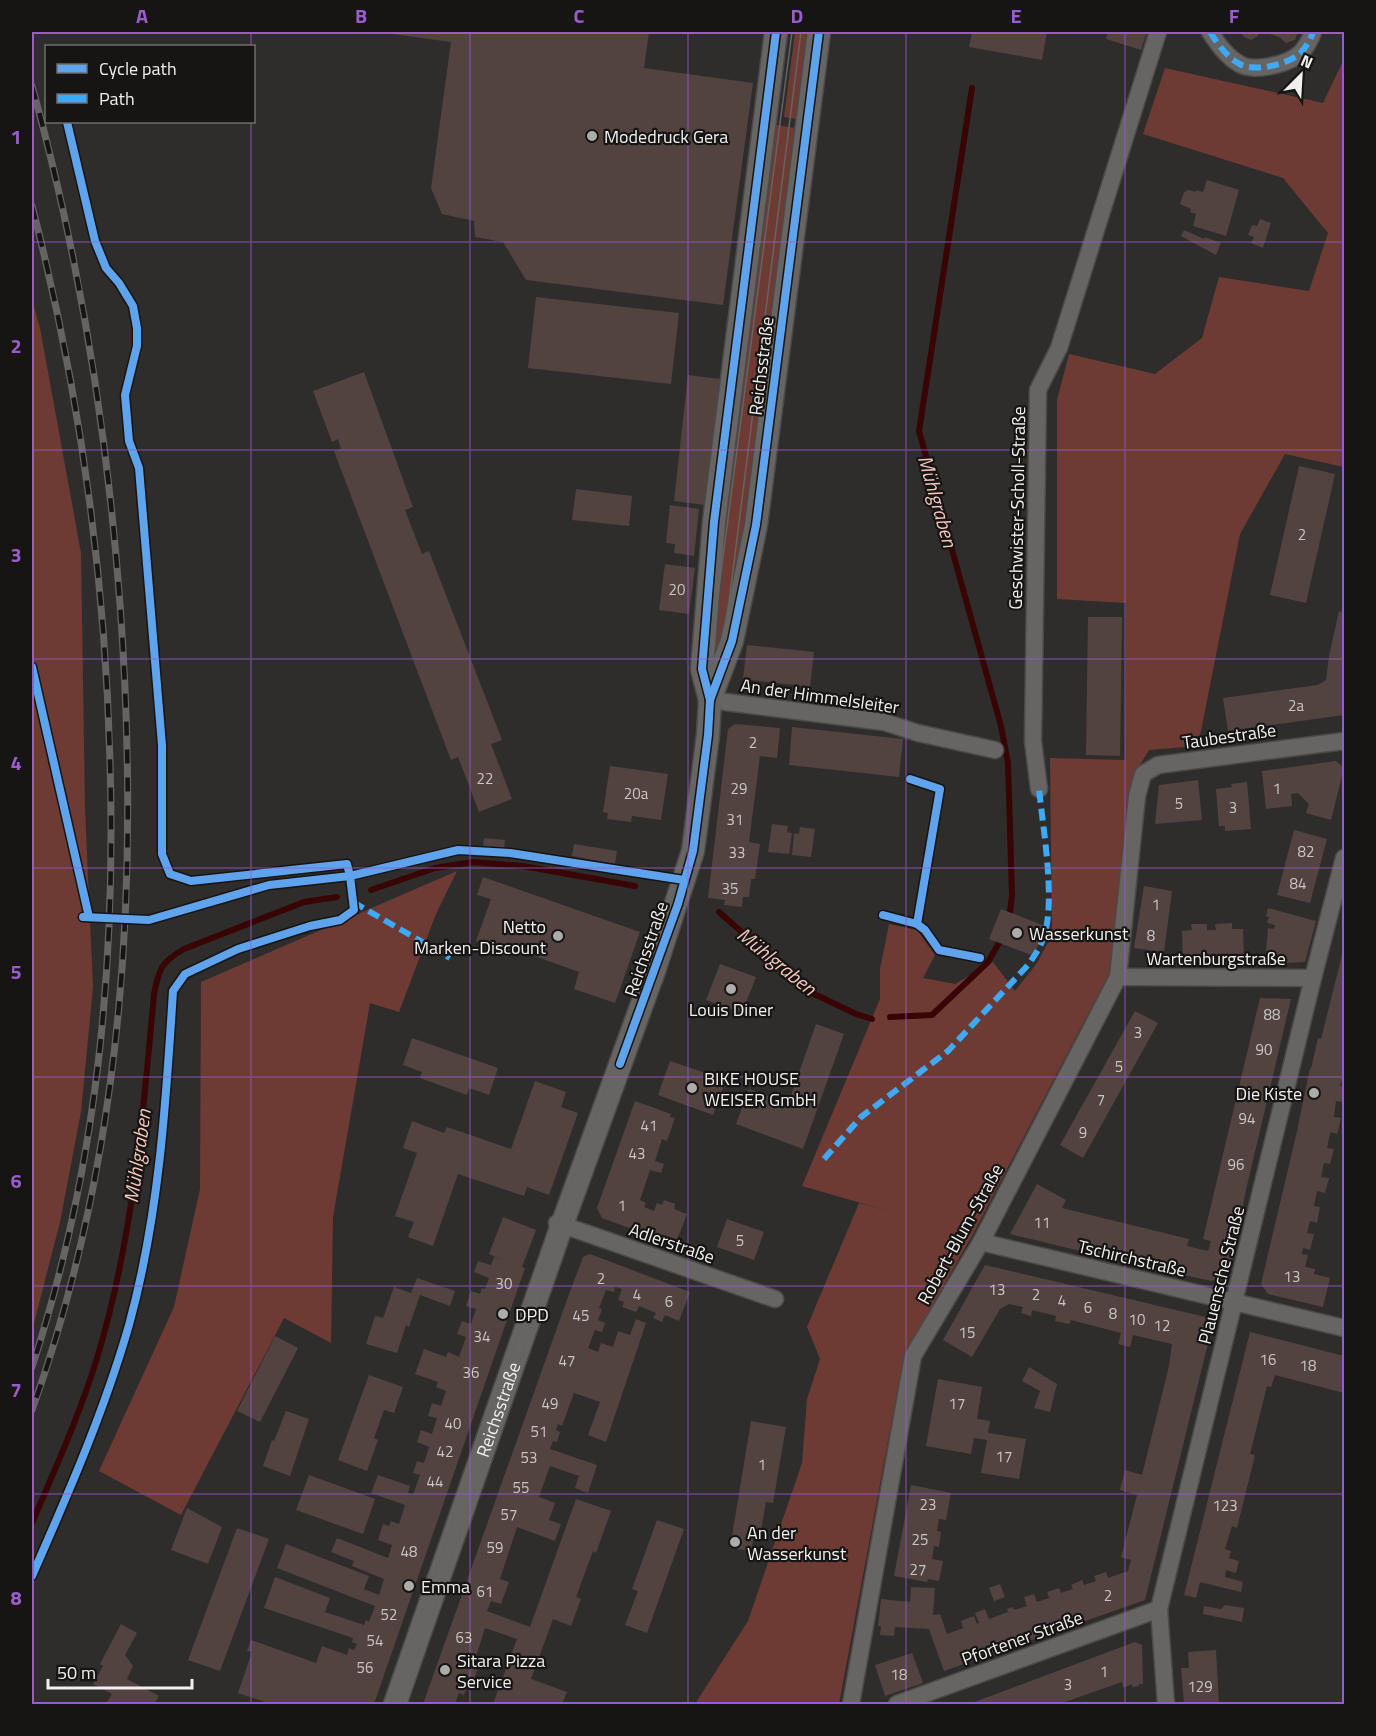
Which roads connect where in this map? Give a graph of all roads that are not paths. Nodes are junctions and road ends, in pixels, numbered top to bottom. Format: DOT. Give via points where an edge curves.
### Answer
graph roads {
  1 [pos="776,32"];
  2 [pos="819,32"];
  3 [pos="1158,32"];
  4 [pos="1210,32"];
  5 [pos="1313,32"];
  6 [pos="710,700"];
  7 [pos="1344,741"];
  8 [pos="995,750"];
  9 [pos="1039,789"];
  10 [pos="1137,796"];
  11 [pos="1344,858"];
  12 [pos="1338,914"];
  13 [pos="1118,977"];
  14 [pos="1313,978"];
  15 [pos="559,1224"];
  16 [pos="981,1242"];
  17 [pos="775,1299"];
  18 [pos="1234,1302"];
  19 [pos="1344,1328"];
  20 [pos="1159,1609"];
  21 [pos="395,1704"];
  22 [pos="851,1704"];
  23 [pos="897,1704"];
  24 [pos="1166,1704"];
  1 -- 6 [label="main road, Reichsstraße" via="714,522 702,669"];
  2 -- 6 [label="main road, Reichsstraße" via="756,525 732,640"];
  3 -- 9 [label="street, Geschwister-Scholl-Straße" via="1059,348 1038,390 1033,741"];
  4 -- 5 [label="street" via="1222,50 1240,65 1264,68 1299,55"];
  6 -- 8 [label="street, An der Himmelsleiter" via="885,722"];
  6 -- 15 [label="main road, Reichsstraße" via="693,850 654,971"];
  7 -- 10 [label="street, Taubestraße" via="1158,765 1143,774"];
  10 -- 13 [label="street, Robert-Blum-Straße"];
  11 -- 12 [label="street, Plauensche Straße"];
  12 -- 14 [label="street, Plauensche Straße"];
  13 -- 14 [label="street, Wartenburgstraße"];
  13 -- 16 [label="street, Robert-Blum-Straße"];
  14 -- 18 [label="street, Plauensche Straße"];
  15 -- 17 [label="street, Adlerstraße"];
  15 -- 21 [label="main road, Reichsstraße"];
  16 -- 18 [label="street, Tschirchstraße"];
  16 -- 22 [label="street, Robert-Blum-Straße" via="913,1356"];
  18 -- 19 [label="street, Tschirchstraße"];
  18 -- 20 [label="street, Plauensche Straße"];
  20 -- 23 [label="street, Pfortener Straße"];
  20 -- 24 [label="street, Plauensche Straße"];
}
